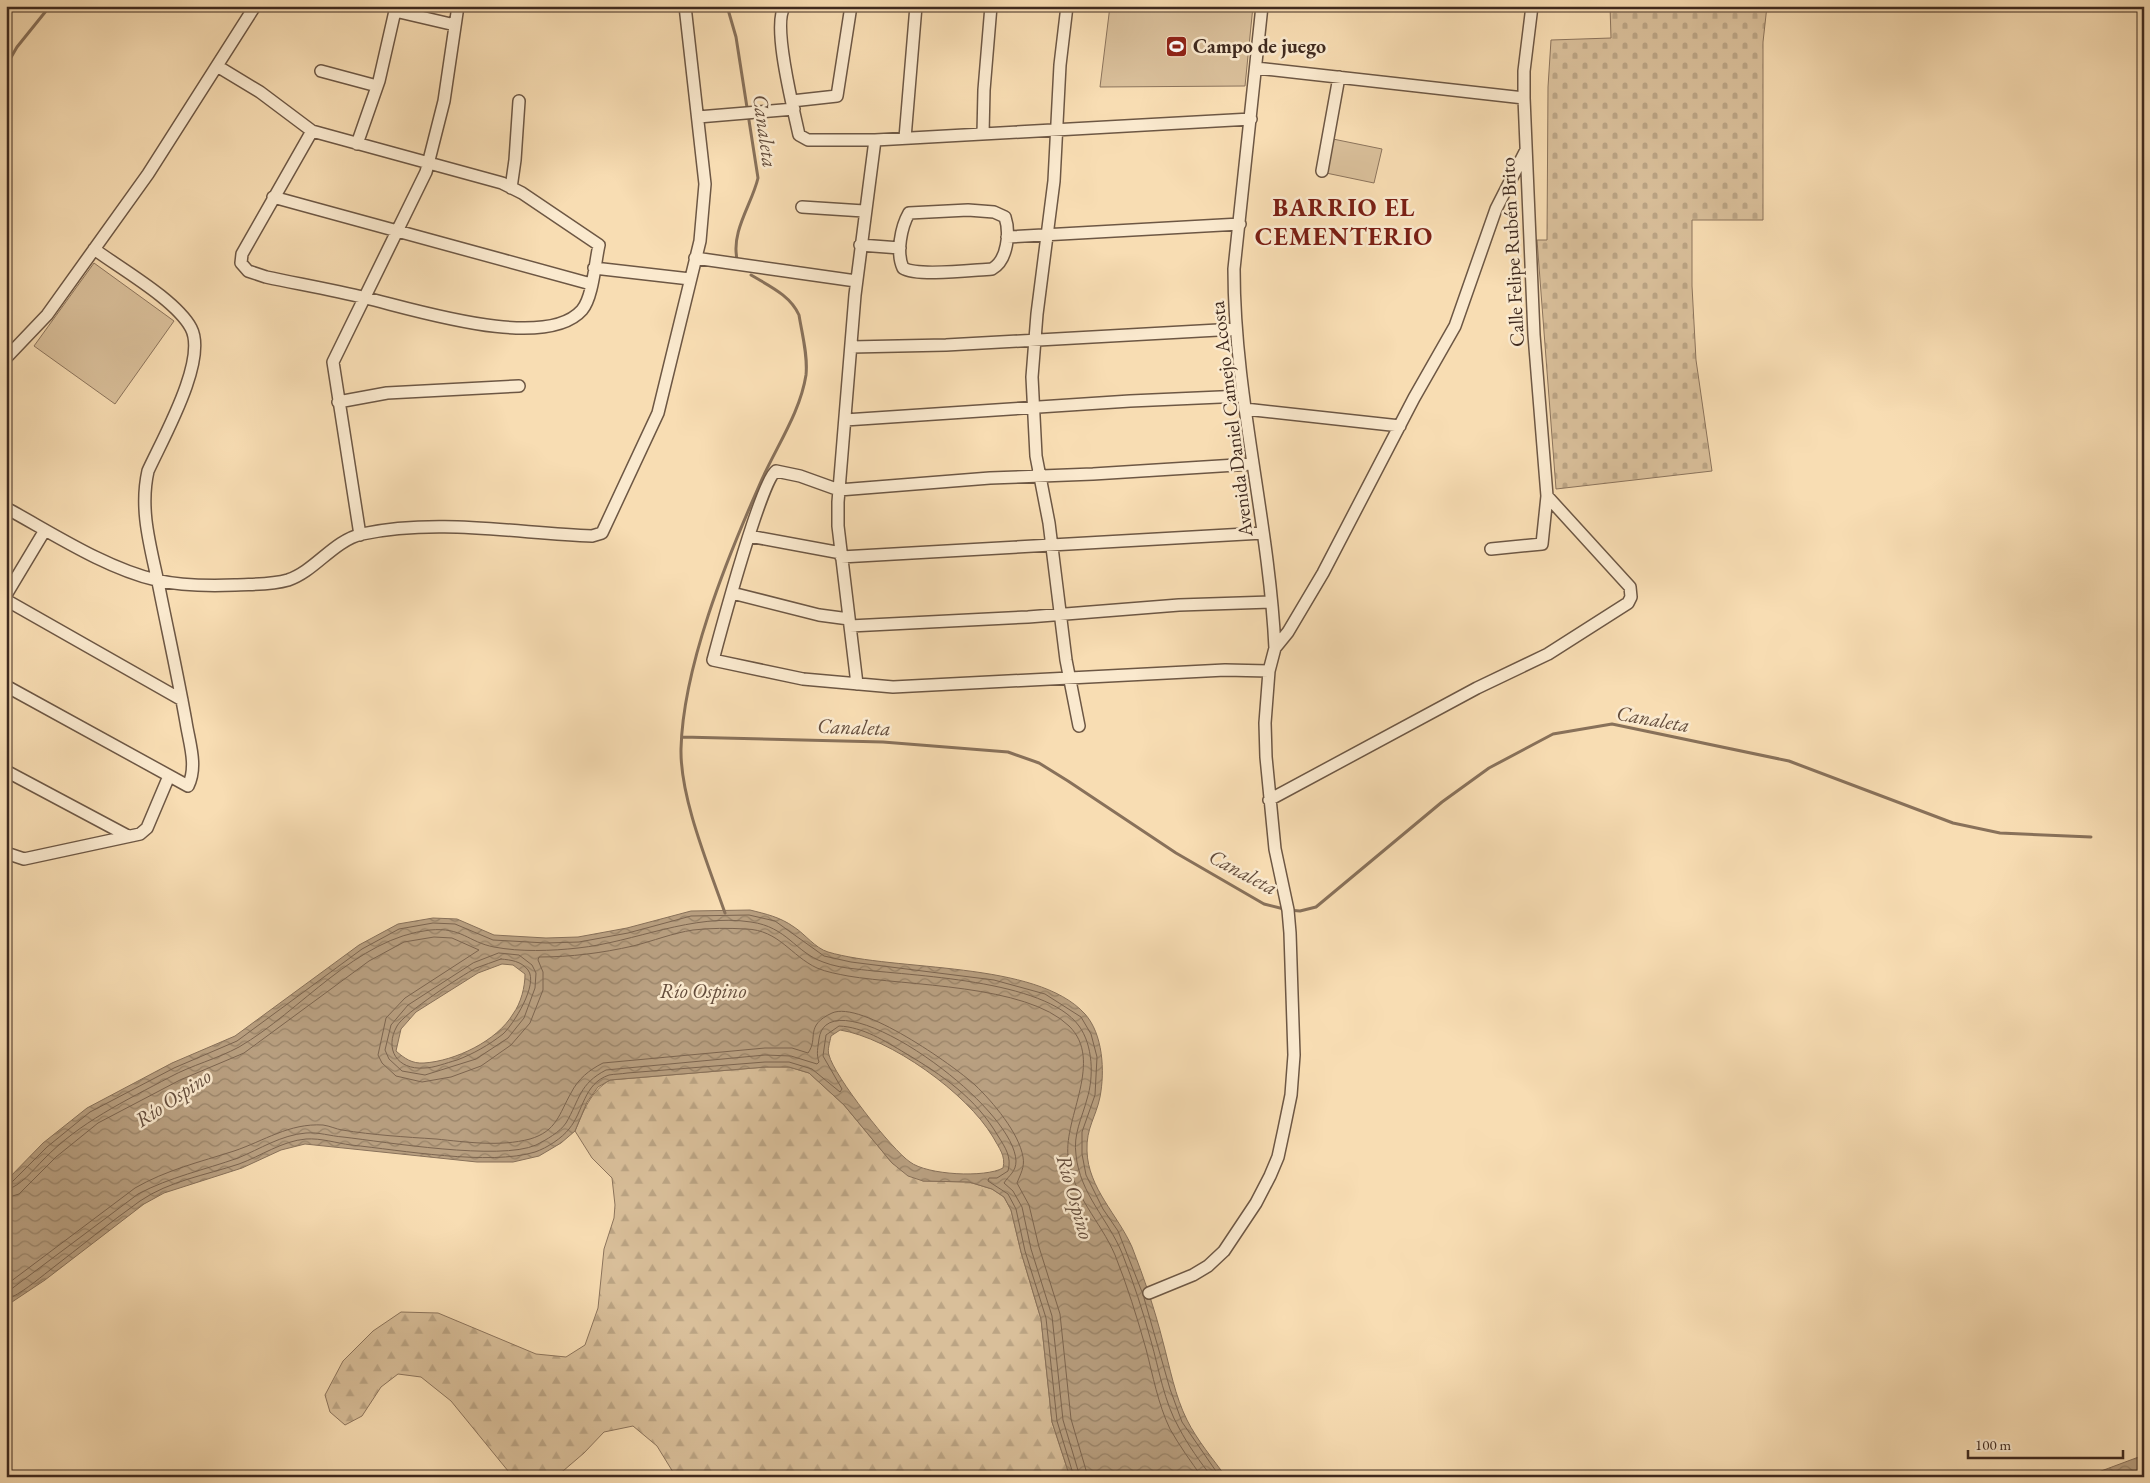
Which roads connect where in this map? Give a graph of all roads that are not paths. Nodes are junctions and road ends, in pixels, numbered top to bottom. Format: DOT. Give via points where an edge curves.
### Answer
graph roads {
  1 [pos="255,6"];
  2 [pos="458,6"];
  3 [pos="685,6"];
  4 [pos="784,6"];
  5 [pos="851,6"];
  6 [pos="916,6"];
  7 [pos="991,6"];
  8 [pos="1067,6"];
  9 [pos="1262,6"];
  10 [pos="1532,6"];
  11 [pos="455,25"];
  12 [pos="217,66"];
  13 [pos="1256,68"];
  14 [pos="321,71"];
  15 [pos="1339,78"];
  16 [pos="377,86"];
  17 [pos="1524,98"];
  18 [pos="519,101"];
  19 [pos="793,105"];
  20 [pos="698,117"];
  21 [pos="1251,119"];
  22 [pos="312,131"];
  23 [pos="1055,131"];
  24 [pos="983,134"];
  25 [pos="904,138"];
  26 [pos="874,140"];
  27 [pos="357,144"];
  28 [pos="1526,150"];
  29 [pos="429,162"];
  30 [pos="1322,172"];
  31 [pos="511,188"];
  32 [pos="273,197"];
  33 [pos="802,206"];
  34 [pos="864,211"];
  35 [pos="1240,224"];
  36 [pos="398,231"];
  37 [pos="1047,235"];
  38 [pos="1006,237"];
  39 [pos="860,245"];
  40 [pos="900,248"];
  41 [pos="94,249"];
  42 [pos="695,258"];
  43 [pos="594,268"];
  44 [pos="690,279"];
  45 [pos="856,281"];
  46 [pos="591,284"];
  47 [pos="364,298"];
  48 [pos="1236,328"];
  49 [pos="1035,339"];
  50 [pos="851,347"];
  51 [pos="6,358"];
  52 [pos="519,386"];
  53 [pos="1243,396"];
  54 [pos="338,402"];
  55 [pos="1033,408"];
  56 [pos="1245,409"];
  57 [pos="845,420"];
  58 [pos="1400,426"];
  59 [pos="1252,464"];
  60 [pos="1040,476"];
  61 [pos="839,490"];
  62 [pos="1547,496"];
  63 [pos="6,508"];
  64 [pos="46,530"];
  65 [pos="1263,533"];
  66 [pos="360,535"];
  67 [pos="749,536"];
  68 [pos="1052,545"];
  69 [pos="1491,549"];
  70 [pos="841,555"];
  71 [pos="158,580"];
  72 [pos="732,593"];
  73 [pos="6,595"];
  74 [pos="6,600"];
  75 [pos="1271,602"];
  76 [pos="1061,614"];
  77 [pos="850,622"];
  78 [pos="1275,648"];
  79 [pos="1269,671"];
  80 [pos="1069,679"];
  81 [pos="857,684"];
  82 [pos="6,686"];
  83 [pos="182,700"];
  84 [pos="1079,726"];
  85 [pos="6,771"];
  86 [pos="169,776"];
  87 [pos="1269,800"];
  88 [pos="128,836"];
  89 [pos="6,853"];
  90 [pos="1149,1293"];
  1 -- 12 [label="street"];
  2 -- 11 [label="street"];
  3 -- 20 [label="street"];
  4 -- 19 [label="street" via="780,17 780,44"];
  5 -- 19 [label="street" via="837,96"];
  6 -- 25 [label="street"];
  7 -- 24 [label="street"];
  8 -- 23 [label="street"];
  9 -- 13 [label="street, Avenida Daniel Camejo Acosta"];
  10 -- 17 [label="street, Calle Felipe Rubén Brito"];
  11 -- 16 [label="street" via="395,12"];
  11 -- 29 [label="street" via="444,101"];
  12 -- 22 [label="street" via="260,92"];
  12 -- 41 [label="street" via="148,174"];
  13 -- 15 [label="street"];
  13 -- 21 [label="street, Avenida Daniel Camejo Acosta"];
  14 -- 16 [label="street"];
  15 -- 17 [label="street"];
  15 -- 30 [label="street"];
  16 -- 27 [label="street"];
  17 -- 28 [label="street, Calle Felipe Rubén Brito"];
  18 -- 31 [label="street"];
  19 -- 20 [label="street"];
  19 -- 26 [label="street" via="803,139"];
  20 -- 42 [label="street" via="705,184 700,240"];
  21 -- 23 [label="street"];
  21 -- 35 [label="street, Avenida Daniel Camejo Acosta"];
  22 -- 27 [label="street"];
  22 -- 32 [label="street"];
  23 -- 24 [label="street"];
  23 -- 37 [label="street" via="1054,181"];
  24 -- 25 [label="street"];
  25 -- 26 [label="street"];
  26 -- 34 [label="street"];
  27 -- 29 [label="street"];
  28 -- 58 [label="street" via="1496,209 1455,326"];
  28 -- 62 [label="street, Calle Felipe Rubén Brito" via="1534,334"];
  29 -- 31 [label="street"];
  29 -- 36 [label="street"];
  31 -- 43 [label="street" via="599,245"];
  32 -- 36 [label="street"];
  32 -- 47 [label="street" via="242,254 240,260 244,267 266,277"];
  33 -- 34 [label="street"];
  34 -- 39 [label="street"];
  35 -- 37 [label="street"];
  35 -- 48 [label="street, Avenida Daniel Camejo Acosta" via="1234,268"];
  36 -- 46 [label="street"];
  36 -- 47 [label="street"];
  37 -- 38 [label="street"];
  37 -- 49 [label="street"];
  38 -- 40 [label="street" via="1003,259 992,269 908,271 900,262"];
  38 -- 40 [label="street" via="1007,222 1000,213 914,211 906,218"];
  39 -- 40 [label="street"];
  39 -- 45 [label="street"];
  41 -- 51 [label="street" via="47,315"];
  41 -- 71 [label="street" via="170,304 184,317 196,340 189,380 144,486 147,536"];
  42 -- 44 [label="street"];
  42 -- 45 [label="street"];
  43 -- 44 [label="street"];
  43 -- 46 [label="street"];
  44 -- 66 [label="street" via="658,413 602,533 583,536 467,527 413,528"];
  45 -- 50 [label="street"];
  46 -- 47 [label="street" via="588,300 577,314 551,326 533,328 466,322"];
  47 -- 54 [label="street" via="333,362"];
  48 -- 49 [label="street"];
  48 -- 53 [label="street, Avenida Daniel Camejo Acosta"];
  49 -- 50 [label="street"];
  49 -- 55 [label="street"];
  50 -- 57 [label="street"];
  52 -- 54 [label="street" via="388,393"];
  53 -- 55 [label="street"];
  53 -- 56 [label="street, Avenida Daniel Camejo Acosta"];
  54 -- 66 [label="street"];
  55 -- 57 [label="street"];
  55 -- 60 [label="street"];
  56 -- 58 [label="street"];
  56 -- 59 [label="street, Avenida Daniel Camejo Acosta"];
  57 -- 61 [label="street"];
  58 -- 78 [label="street" via="1323,573"];
  59 -- 60 [label="street"];
  59 -- 65 [label="street, Avenida Daniel Camejo Acosta"];
  60 -- 61 [label="street"];
  60 -- 68 [label="street"];
  61 -- 67 [label="street" via="800,476 772,473"];
  61 -- 70 [label="street"];
  62 -- 69 [label="street, Calle Felipe Rubén Brito" via="1542,544"];
  62 -- 87 [label="street" via="1630,587 1628,603 1548,654 1477,688"];
  63 -- 64 [label="street"];
  64 -- 71 [label="street" via="116,566"];
  64 -- 73 [label="street"];
  65 -- 68 [label="street"];
  65 -- 75 [label="street, Avenida Daniel Camejo Acosta"];
  66 -- 71 [label="street" via="346,540 290,580 193,585"];
  67 -- 70 [label="street"];
  67 -- 72 [label="street"];
  68 -- 70 [label="street"];
  68 -- 76 [label="street"];
  70 -- 77 [label="street"];
  71 -- 83 [label="street"];
  72 -- 77 [label="street"];
  72 -- 81 [label="street" via="713,660 803,679"];
  74 -- 83 [label="street"];
  75 -- 76 [label="street"];
  75 -- 78 [label="street, Avenida Daniel Camejo Acosta"];
  76 -- 77 [label="street"];
  76 -- 80 [label="street"];
  77 -- 81 [label="street"];
  78 -- 79 [label="street"];
  79 -- 80 [label="street" via="1225,670"];
  79 -- 87 [label="street" via="1265,723"];
  80 -- 81 [label="street" via="912,687"];
  80 -- 84 [label="street"];
  82 -- 86 [label="street"];
  83 -- 86 [label="street" via="193,766 191,780 188,786"];
  85 -- 88 [label="street"];
  86 -- 88 [label="street" via="146,828 140,834"];
  87 -- 90 [label="street" via="1288,910 1294,1055 1291,1095 1278,1158 1256,1203 1216,1259 1194,1275"];
  88 -- 89 [label="street" via="24,859"];
}
